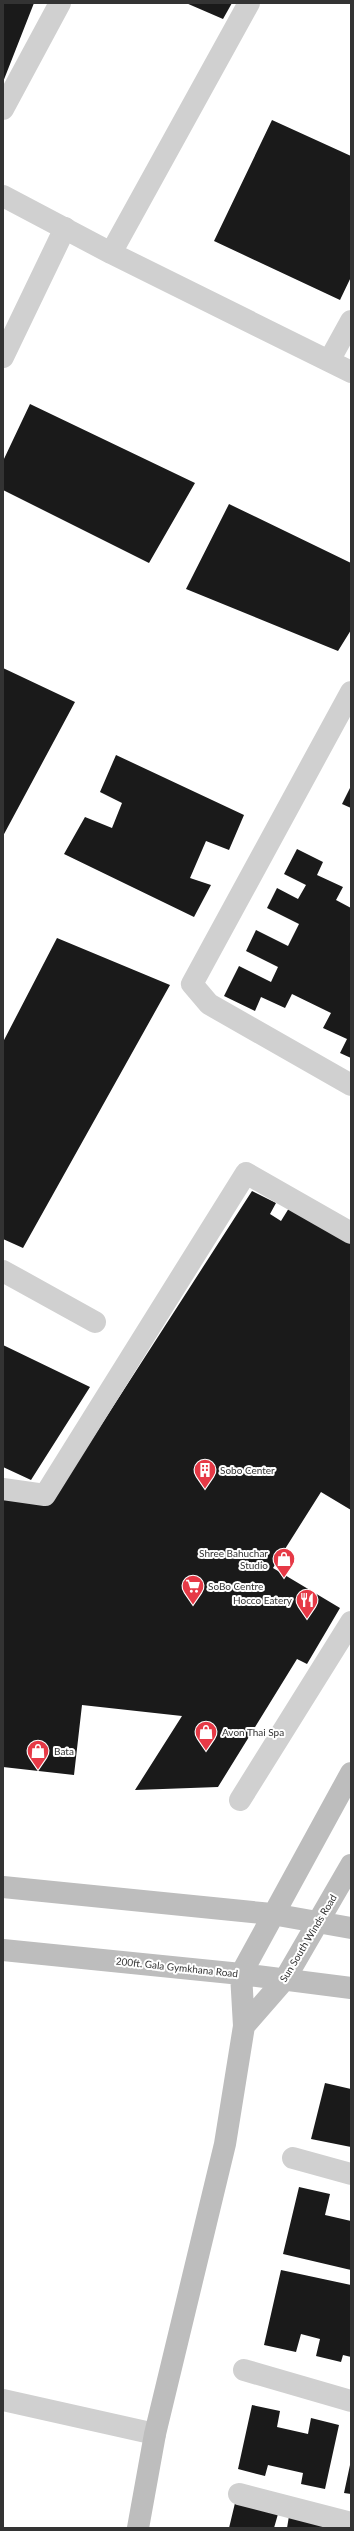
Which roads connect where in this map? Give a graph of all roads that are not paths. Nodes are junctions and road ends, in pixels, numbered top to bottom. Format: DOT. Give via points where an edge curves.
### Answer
graph roads {
  1 [pos="60,3"];
  2 [pos="249,3"];
  3 [pos="3,108"];
  4 [pos="3,196"];
  5 [pos="60,224"];
  6 [pos="111,253"];
  7 [pos="3,320"];
  8 [pos="351,321"];
  9 [pos="3,357"];
  10 [pos="329,361"];
  11 [pos="351,372"];
  12 [pos="351,692"];
  13 [pos="351,1085"];
  14 [pos="351,1233"];
  15 [pos="3,1271"];
  16 [pos="95,1322"];
  17 [pos="3,1489"];
  18 [pos="351,1622"];
  19 [pos="351,1773"];
  20 [pos="240,1800"];
  21 [pos="351,1866"];
  22 [pos="3,1887"];
  23 [pos="272,1914"];
  24 [pos="318,1923"];
  25 [pos="351,1928"];
  26 [pos="3,1950"];
  27 [pos="240,1974"];
  28 [pos="285,1979"];
  29 [pos="351,1988"];
  30 [pos="244,2026"];
  31 [pos="293,2158"];
  32 [pos="351,2174"];
  33 [pos="244,2370"];
  34 [pos="3,2400"];
  35 [pos="351,2401"];
  36 [pos="155,2434"];
  37 [pos="239,2494"];
  38 [pos="351,2523"];
  39 [pos="138,2528"];
  1 -- 3 [label="street"];
  2 -- 6 [label="street"];
  4 -- 5 [label="street"];
  5 -- 6 [label="street"];
  5 -- 7 [label="street"];
  5 -- 9 [label="street"];
  6 -- 10 [label="street"];
  8 -- 10 [label="street"];
  10 -- 11 [label="street"];
  12 -- 13 [label="street" via="192,984 209,1004"];
  14 -- 17 [label="street" via="246,1173 45,1495"];
  15 -- 16 [label="street"];
  18 -- 20 [label="street"];
  19 -- 23 [label="street"];
  21 -- 24 [label="street, Sun South Winds Road"];
  22 -- 23 [label="street"];
  23 -- 24 [label="street"];
  23 -- 27 [label="street"];
  24 -- 25 [label="street"];
  24 -- 28 [label="street, Sun South Winds Road"];
  26 -- 27 [label="street, 200ft. Gala Gymkhana Road"];
  27 -- 28 [label="street, 200ft. Gala Gymkhana Road"];
  27 -- 30 [label="street"];
  28 -- 29 [label="street, 200ft. Gala Gymkhana Road"];
  28 -- 30 [label="street, Sun South Winds Road"];
  30 -- 36 [label="street" via="225,2144"];
  31 -- 32 [label="street"];
  33 -- 35 [label="street"];
  34 -- 36 [label="street"];
  36 -- 39 [label="street"];
  37 -- 38 [label="street"];
}
